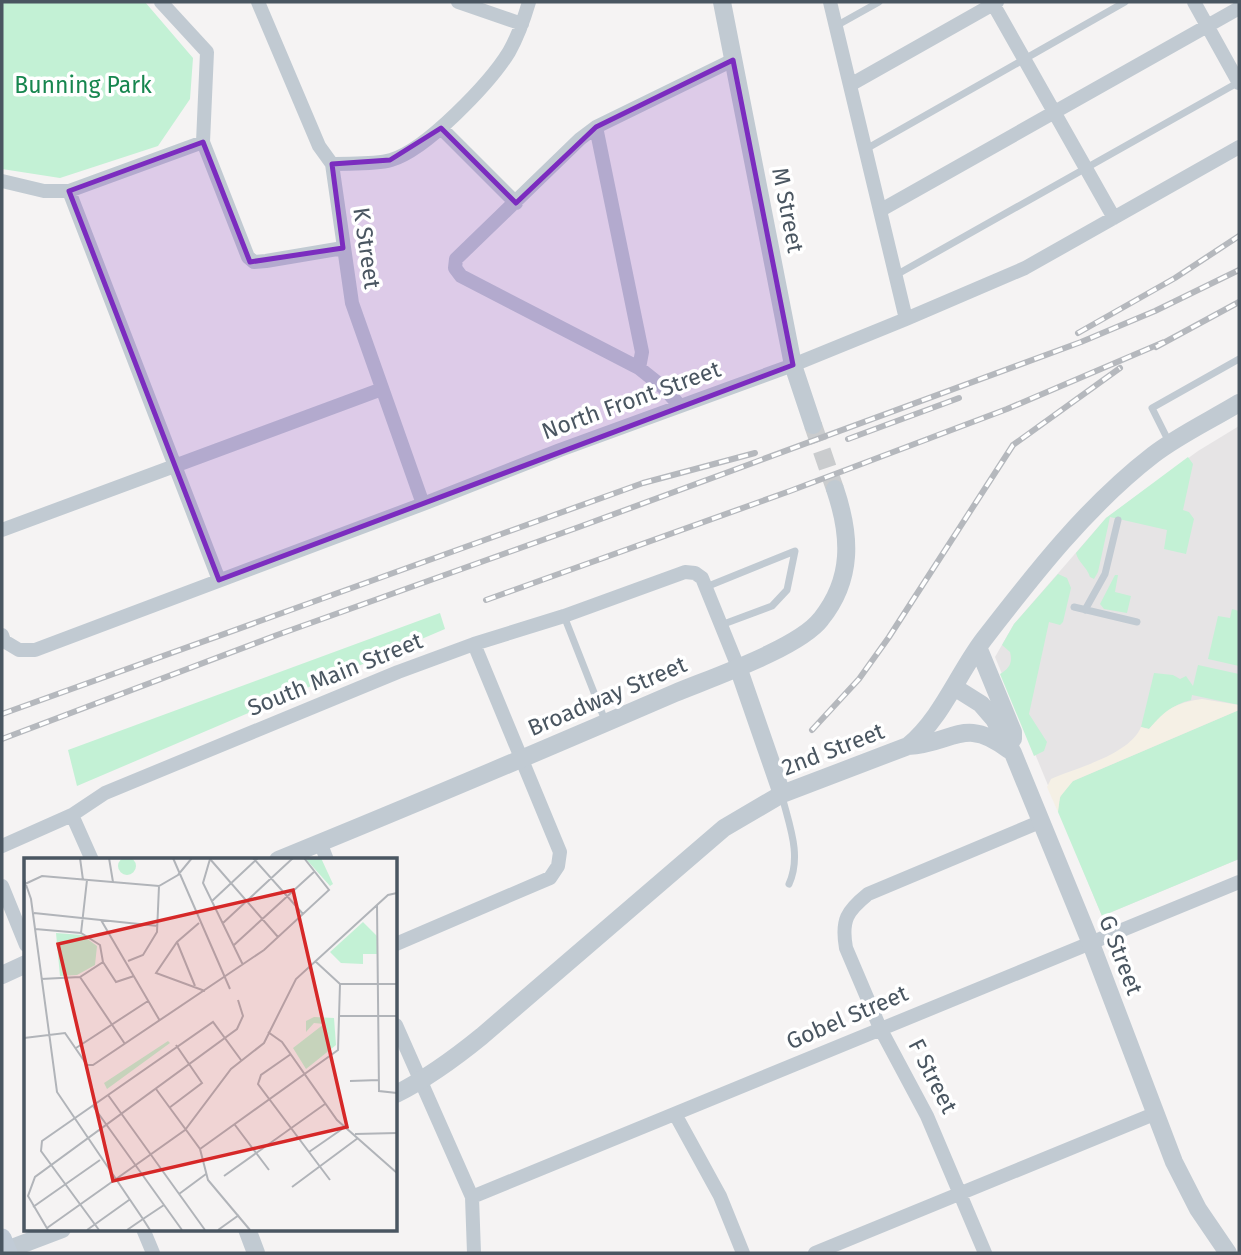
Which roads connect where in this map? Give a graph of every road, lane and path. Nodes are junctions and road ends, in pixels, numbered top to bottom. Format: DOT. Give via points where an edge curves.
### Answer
graph roads {
  1 [pos="161,2"];
  2 [pos="258,2"];
  3 [pos="458,2"];
  4 [pos="529,2"];
  5 [pos="722,2"];
  6 [pos="830,2"];
  7 [pos="879,2"];
  8 [pos="995,2"];
  9 [pos="1125,2"];
  10 [pos="1194,2"];
  11 [pos="1239,8"];
  12 [pos="522,24"];
  13 [pos="836,26"];
  14 [pos="1207,26"];
  15 [pos="1024,59"];
  16 [pos="733,60"];
  17 [pos="1239,82"];
  18 [pos="850,85"];
  19 [pos="1054,112"];
  20 [pos="596,127"];
  21 [pos="442,128"];
  22 [pos="204,142"];
  23 [pos="1239,147"];
  24 [pos="866,149"];
  25 [pos="332,164"];
  26 [pos="1086,169"];
  27 [pos="2,181"];
  28 [pos="69,191"];
  29 [pos="516,203"];
  30 [pos="881,210"];
  31 [pos="1114,218"];
  32 [pos="343,248"];
  33 [pos="896,275"];
  34 [pos="906,319"];
  35 [pos="1239,359"];
  36 [pos="793,365"];
  37 [pos="639,368"];
  38 [pos="382,389"];
  39 [pos="1239,403"];
  40 [pos="680,406"];
  41 [pos="813,425"];
  42 [pos="1170,444"];
  43 [pos="174,467"];
  44 [pos="835,489"];
  45 [pos="423,504"];
  46 [pos="1118,520"];
  47 [pos="2,530"];
  48 [pos="219,580"];
  49 [pos="705,587"];
  50 [pos="1074,607"];
  51 [pos="1085,610"];
  52 [pos="564,616"];
  53 [pos="1137,622"];
  54 [pos="721,625"];
  55 [pos="2,635"];
  56 [pos="474,644"];
  57 [pos="978,647"];
  58 [pos="737,667"];
  59 [pos="954,687"];
  60 [pos="606,723"];
  61 [pos="908,746"];
  62 [pos="1013,753"];
  63 [pos="523,759"];
  64 [pos="782,794"];
  65 [pos="72,815"];
  66 [pos="1042,821"];
  67 [pos="320,842"];
  68 [pos="2,846"];
  69 [pos="92,858"];
  70 [pos="280,858"];
  71 [pos="327,858"];
  72 [pos="1239,882"];
  73 [pos="789,884"];
  74 [pos="2,886"];
  75 [pos="24,940"];
  76 [pos="1090,942"];
  77 [pos="397,944"];
  78 [pos="24,965"];
  79 [pos="2,975"];
  80 [pos="397,1027"];
  81 [pos="880,1028"];
  82 [pos="419,1082"];
  83 [pos="397,1093"];
  84 [pos="676,1114"];
  85 [pos="1154,1114"];
  86 [pos="961,1194"];
  87 [pos="472,1197"];
  88 [pos="59,1230"];
  89 [pos="143,1230"];
  90 [pos="247,1230"];
  91 [pos="5,1248"];
  92 [pos="153,1253"];
  93 [pos="257,1253"];
  94 [pos="474,1253"];
  95 [pos="743,1253"];
  96 [pos="815,1253"];
  97 [pos="985,1253"];
  98 [pos="1226,1253"];
  1 -- 22 [label="street" via="207,52"];
  2 -- 25 [label="street, K Street" via="319,146"];
  3 -- 12 [label="street"];
  4 -- 12 [label="street"];
  5 -- 16 [label="street, M Street"];
  6 -- 13 [label="street"];
  7 -- 13 [label="lane"];
  8 -- 15 [label="street"];
  8 -- 18 [label="street"];
  9 -- 15 [label="lane"];
  10 -- 14 [label="street"];
  11 -- 14 [label="street"];
  12 -- 21 [label="street" via="509,52"];
  13 -- 18 [label="street"];
  14 -- 17 [label="street"];
  14 -- 19 [label="street"];
  15 -- 19 [label="street"];
  15 -- 24 [label="lane"];
  16 -- 20 [label="street"];
  16 -- 36 [label="street, M Street"];
  17 -- 26 [label="lane"];
  18 -- 24 [label="street"];
  19 -- 26 [label="street"];
  19 -- 30 [label="street"];
  20 -- 29 [label="street"];
  20 -- 37 [label="street" via="642,352"];
  21 -- 25 [label="street" via="412,151 390,160"];
  21 -- 29 [label="street"];
  22 -- 28 [label="street"];
  22 -- 32 [label="street" via="248,257 254,262"];
  23 -- 31 [label="street, North Front Street"];
  24 -- 30 [label="street"];
  25 -- 32 [label="street, K Street"];
  26 -- 31 [label="street"];
  26 -- 33 [label="lane"];
  27 -- 28 [label="street" via="44,191"];
  28 -- 43 [label="street"];
  29 -- 37 [label="street" via="456,259 455,268 461,276"];
  30 -- 33 [label="street"];
  31 -- 34 [label="street, North Front Street" via="1025,268"];
  32 -- 38 [label="street, K Street" via="352,303"];
  33 -- 34 [label="street"];
  34 -- 36 [label="street, North Front Street"];
  35 -- 42 [label="lane" via="1152,408"];
  36 -- 40 [label="street, North Front Street"];
  36 -- 41 [label="street, M Street"];
  37 -- 40 [label="street"];
  38 -- 43 [label="street"];
  38 -- 45 [label="street, K Street"];
  39 -- 42 [label="street, 2nd Street"];
  40 -- 45 [label="street, North Front Street"];
  42 -- 57 [label="street, 2nd Street" via="1120,481 1081,521"];
  43 -- 47 [label="street"];
  43 -- 48 [label="street"];
  44 -- 58 [label="street, Broadway Street" via="848,538 844,576 835,599 819,622 801,636"];
  45 -- 48 [label="street, North Front Street"];
  46 -- 51 [label="lane" via="1105,574"];
  48 -- 55 [label="street, North Front Street" via="34,650 19,650"];
  49 -- 52 [label="street, South Main Street" via="702,578 685,572"];
  49 -- 54 [label="street"];
  49 -- 54 [label="lane" via="795,551 787,590 772,606"];
  50 -- 51 [label="lane"];
  51 -- 53 [label="lane"];
  52 -- 56 [label="street, South Main Street"];
  52 -- 60 [label="lane"];
  54 -- 58 [label="street"];
  56 -- 63 [label="street"];
  56 -- 65 [label="street, South Main Street" via="330,698 105,793"];
  57 -- 59 [label="street, 2nd Street"];
  57 -- 62 [label="street" via="1013,732"];
  58 -- 60 [label="street, Broadway Street"];
  58 -- 64 [label="street"];
  59 -- 61 [label="street, 2nd Street"];
  59 -- 62 [label="street, G Street" via="995,719"];
  60 -- 63 [label="street, Broadway Street"];
  61 -- 62 [label="street" via="974,732"];
  61 -- 64 [label="street, 2nd Street"];
  62 -- 66 [label="street, G Street"];
  63 -- 67 [label="street, Broadway Street"];
  63 -- 77 [label="street" via="560,852 550,878"];
  64 -- 73 [label="lane" via="796,860"];
  64 -- 82 [label="street, 2nd Street" via="724,828 482,1036"];
  65 -- 68 [label="street, South Main Street"];
  65 -- 69 [label="street"];
  66 -- 76 [label="street, G Street"];
  66 -- 81 [label="street, F Street" via="868,894 854,906 845,919 846,948"];
  67 -- 70 [label="street, Broadway Street"];
  67 -- 71 [label="street"];
  72 -- 76 [label="street, Gobel Street"];
  74 -- 75 [label="street"];
  76 -- 81 [label="street, Gobel Street"];
  76 -- 85 [label="street, G Street"];
  78 -- 79 [label="street"];
  80 -- 82 [label="street"];
  81 -- 84 [label="street, Gobel Street"];
  81 -- 86 [label="street, F Street" via="928,1116"];
  82 -- 83 [label="street, 2nd Street"];
  82 -- 87 [label="street"];
  84 -- 87 [label="street, Gobel Street"];
  84 -- 95 [label="street" via="720,1196"];
  85 -- 86 [label="street"];
  85 -- 98 [label="street, G Street" via="1198,1209"];
  86 -- 96 [label="street"];
  86 -- 97 [label="street, F Street"];
  87 -- 94 [label="street"];
  88 -- 91 [label="street"];
  89 -- 92 [label="street"];
  90 -- 93 [label="street"];
}
